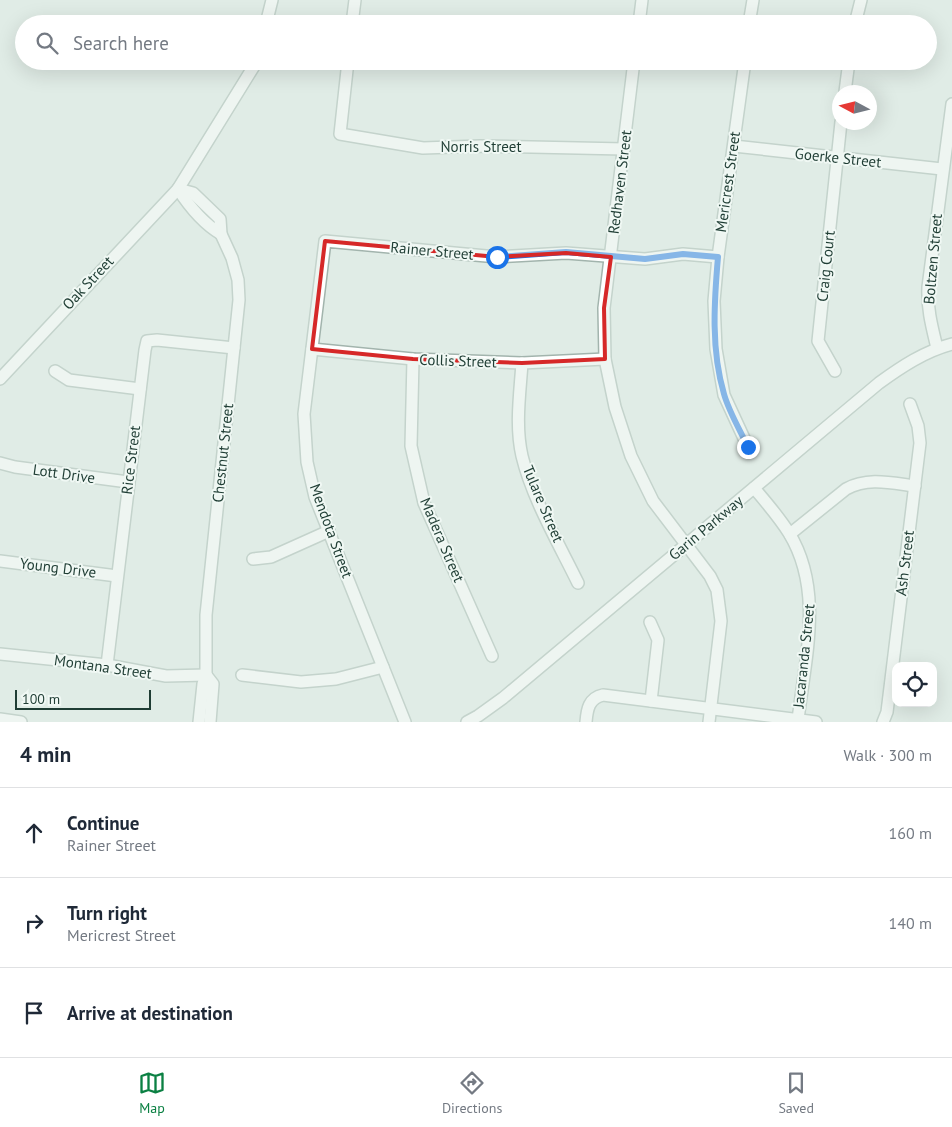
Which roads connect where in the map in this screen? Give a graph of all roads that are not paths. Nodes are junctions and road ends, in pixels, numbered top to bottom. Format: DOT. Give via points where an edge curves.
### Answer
graph roads {
  1 [pos="272,0"];
  2 [pos="355,0"];
  3 [pos="642,0"];
  4 [pos="753,0"];
  5 [pos="861,0"];
  6 [pos="268,15"];
  7 [pos="353,15"];
  8 [pos="640,15"];
  9 [pos="750,15"];
  10 [pos="857,15"];
  11 [pos="252,70"];
  12 [pos="347,70"];
  13 [pos="633,70"];
  14 [pos="744,70"];
  15 [pos="848,70"];
  16 [pos="846,85"];
  17 [pos="952,104"];
  18 [pos="840,130"];
  19 [pos="734,146"];
  20 [pos="624,149"];
  21 [pos="837,158"];
  22 [pos="942,170"];
  23 [pos="178,189"];
  24 [pos="325,241"];
  25 [pos="611,256"];
  26 [pos="718,257"];
  27 [pos="952,344"];
  28 [pos="234,348"];
  29 [pos="937,348"];
  30 [pos="312,349"];
  31 [pos="413,359"];
  32 [pos="605,359"];
  33 [pos="522,363"];
  34 [pos="55,371"];
  35 [pos="835,371"];
  36 [pos="0,379"];
  37 [pos="140,389"];
  38 [pos="910,404"];
  39 [pos="748,447"];
  40 [pos="0,463"];
  41 [pos="128,482"];
  42 [pos="915,486"];
  43 [pos="754,488"];
  44 [pos="329,531"];
  45 [pos="790,534"];
  46 [pos="686,544"];
  47 [pos="253,558"];
  48 [pos="0,561"];
  49 [pos="117,576"];
  50 [pos="578,583"];
  51 [pos="650,622"];
  52 [pos="0,654"];
  53 [pos="492,656"];
  54 [pos="107,666"];
  55 [pos="383,667"];
  56 [pos="206,675"];
  57 [pos="242,675"];
  58 [pos="651,701"];
  59 [pos="710,709"];
  60 [pos="0,719"];
  61 [pos="798,720"];
  62 [pos="21,722"];
  63 [pos="199,722"];
  64 [pos="210,722"];
  65 [pos="405,722"];
  66 [pos="467,722"];
  67 [pos="586,722"];
  68 [pos="709,722"];
  69 [pos="816,722"];
  70 [pos="883,722"];
  1 -- 6 [label="street"];
  2 -- 7 [label="street"];
  3 -- 8 [label="street"];
  4 -- 9 [label="street"];
  5 -- 10 [label="street"];
  11 -- 23 [label="street"];
  12 -- 20 [label="street, Norris Street" via="340,134 423,148"];
  13 -- 20 [label="street, Redhaven Street"];
  14 -- 19 [label="street, Mericrest Street"];
  15 -- 16 [label="street"];
  17 -- 22 [label="street, Boltzen Street"];
  18 -- 21 [label="street, Craig Court"];
  19 -- 21 [label="street, Goerke Street"];
  19 -- 26 [label="street, Mericrest Street"];
  20 -- 25 [label="street, Redhaven Street"];
  21 -- 22 [label="street, Goerke Street"];
  21 -- 35 [label="street, Craig Court" via="818,341"];
  22 -- 29 [label="street, Boltzen Street" via="928,287 930,322"];
  23 -- 28 [label="street, Chestnut Street" via="221,234 232,258 239,300"];
  23 -- 36 [label="street, Oak Street"];
  24 -- 25 [label="street, Rainer Street" via="497,257 566,252"];
  24 -- 30 [label="street, Mendota Street"];
  25 -- 26 [label="street, Rainer Street" via="645,259 683,254"];
  25 -- 32 [label="street, Redhaven Street" via="604,308"];
  26 -- 39 [label="street, Mericrest Street" via="714,301 716,349 724,395"];
  27 -- 29 [label="street, Garin Parkway"];
  28 -- 37 [label="street, Rice Street" via="147,341"];
  28 -- 56 [label="street, Chestnut Street" via="206,614"];
  29 -- 43 [label="street, Garin Parkway" via="879,383"];
  30 -- 31 [label="street, Collis Street"];
  30 -- 44 [label="street, Mendota Street" via="304,414 307,462 315,497"];
  31 -- 33 [label="street, Collis Street"];
  31 -- 53 [label="street, Madera Street" via="411,446 424,503"];
  32 -- 33 [label="street, Collis Street"];
  32 -- 46 [label="street, Redhaven Street" via="615,407 631,456 653,501"];
  33 -- 50 [label="street, Tulare Street" via="519,418 522,455 535,493"];
  34 -- 37 [label="street" via="69,380"];
  37 -- 41 [label="street, Rice Street"];
  38 -- 42 [label="street, Ash Street" via="920,443"];
  40 -- 41 [label="street, Lott Drive"];
  41 -- 49 [label="street, Rice Street"];
  42 -- 45 [label="street" via="856,484"];
  42 -- 70 [label="street, Ash Street" via="887,712"];
  43 -- 45 [label="street, Jacaranda Street"];
  43 -- 46 [label="street, Garin Parkway"];
  44 -- 47 [label="street" via="271,557"];
  44 -- 55 [label="street, Mendota Street"];
  45 -- 61 [label="street, Jacaranda Street" via="803,563 810,601"];
  46 -- 59 [label="street, Redhaven Street" via="710,576 720,604 721,621"];
  46 -- 66 [label="street, Garin Parkway" via="503,698"];
  48 -- 49 [label="street, Young Drive"];
  49 -- 54 [label="street, Rice Street"];
  51 -- 58 [label="street" via="658,640"];
  52 -- 54 [label="street, Montana Street"];
  54 -- 56 [label="street, Montana Street" via="166,676"];
  55 -- 57 [label="street" via="301,682"];
  55 -- 65 [label="street, Mendota Street"];
  56 -- 63 [label="street, Chestnut Street"];
  56 -- 64 [label="street, Chestnut Street" via="213,684"];
  58 -- 59 [label="street"];
  58 -- 67 [label="street" via="597,696 587,708"];
  59 -- 61 [label="street"];
  59 -- 68 [label="street, Redhaven Street"];
  60 -- 62 [label="street"];
  61 -- 69 [label="street"];
}
